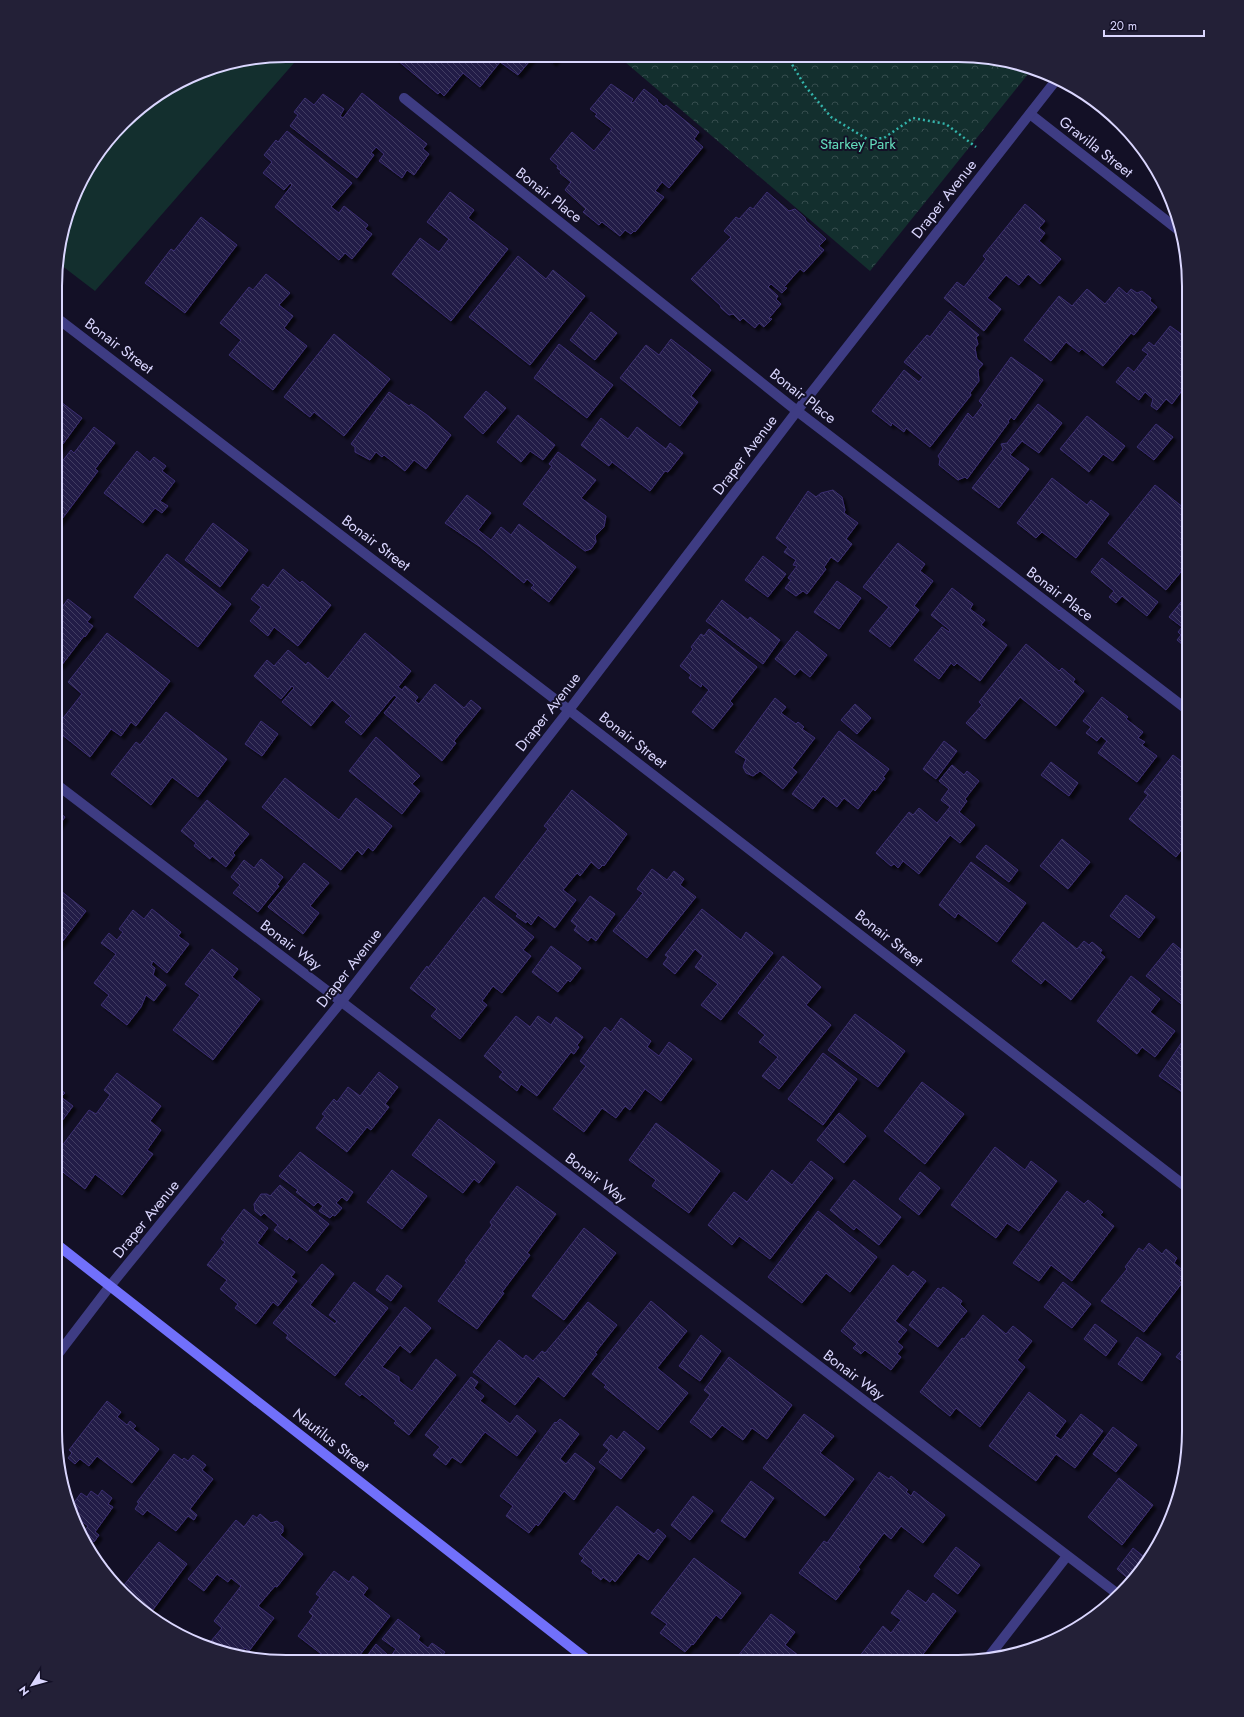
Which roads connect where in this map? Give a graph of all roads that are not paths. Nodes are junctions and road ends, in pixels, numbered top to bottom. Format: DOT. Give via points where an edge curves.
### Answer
graph roads {
  1 [pos="1054,83"];
  2 [pos="404,98"];
  3 [pos="1030,114"];
  4 [pos="1173,225"];
  5 [pos="62,322"];
  6 [pos="797,411"];
  7 [pos="1182,706"];
  8 [pos="569,710"];
  9 [pos="62,789"];
  10 [pos="342,1002"];
  11 [pos="1182,1184"];
  12 [pos="62,1249"];
  13 [pos="110,1286"];
  14 [pos="62,1349"];
  15 [pos="1067,1556"];
  16 [pos="1114,1591"];
  17 [pos="992,1652"];
  18 [pos="581,1655"];
  1 -- 3 [label="street, Draper Avenue"];
  2 -- 6 [label="street, Bonair Place"];
  3 -- 4 [label="street, Gravilla Street"];
  3 -- 6 [label="street, Draper Avenue"];
  5 -- 8 [label="street, Bonair Street"];
  6 -- 7 [label="street, Bonair Place"];
  6 -- 8 [label="street, Draper Avenue"];
  8 -- 10 [label="street, Draper Avenue"];
  8 -- 11 [label="street, Bonair Street"];
  9 -- 10 [label="street, Bonair Way"];
  10 -- 13 [label="street, Draper Avenue"];
  10 -- 15 [label="street, Bonair Way"];
  12 -- 13 [label="main road, Nautilus Street"];
  13 -- 14 [label="street, Draper Avenue"];
  13 -- 18 [label="main road, Nautilus Street"];
  15 -- 16 [label="street, Bonair Way"];
  15 -- 17 [label="street"];
}
